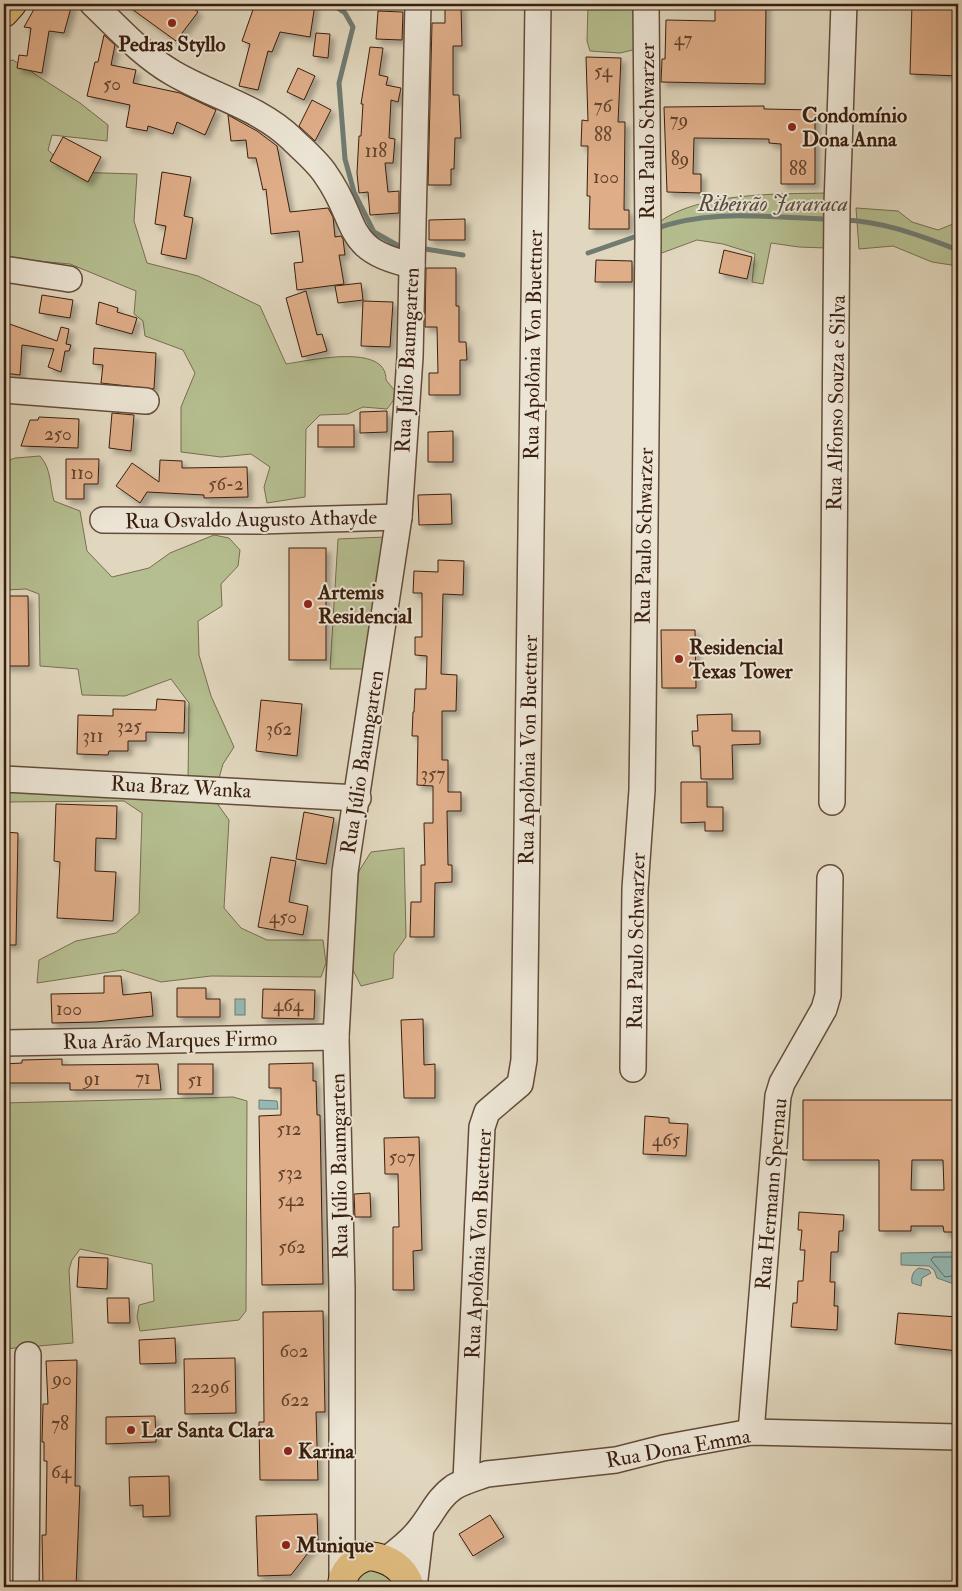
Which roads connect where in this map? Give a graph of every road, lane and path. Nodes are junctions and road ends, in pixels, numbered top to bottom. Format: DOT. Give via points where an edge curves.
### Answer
graph roads {
  1 [pos="12,4"];
  2 [pos="93,4"];
  3 [pos="418,4"];
  4 [pos="538,4"];
  5 [pos="646,4"];
  6 [pos="844,4"];
  7 [pos="4,13"];
  8 [pos="412,254"];
  9 [pos="4,269"];
  10 [pos="69,279"];
  11 [pos="4,390"];
  12 [pos="146,402"];
  13 [pos="399,517"];
  14 [pos="103,520"];
  15 [pos="4,779"];
  16 [pos="358,798"];
  17 [pos="832,802"];
  18 [pos="830,878"];
  19 [pos="336,1037"];
  20 [pos="4,1043"];
  21 [pos="633,1069"];
  22 [pos="28,1356"];
  23 [pos="751,1432"];
  24 [pos="958,1437"];
  25 [pos="466,1481"];
  26 [pos="342,1523"];
  27 [pos="421,1528"];
  28 [pos="377,1558"];
  29 [pos="342,1584"];
  30 [pos="26,1587"];
  31 [pos="410,1587"];
  32 [pos="414,1587"];
  1 -- 7 [label="main road"];
  2 -- 8 [label="street" via="144,53 166,68 258,114 290,137 326,173 364,246 381,256"];
  3 -- 8 [label="street, Rua Júlio Baumgarten"];
  4 -- 25 [label="street, Rua Apolônia Von Buettner" via="524,1060 520,1084 488,1112 482,1127"];
  5 -- 21 [label="street, Rua Paulo Schwarzer" via="648,231 642,772 635,889"];
  6 -- 17 [label="street, Rua Alfonso Souza e Silva" via="837,205"];
  8 -- 13 [label="street, Rua Júlio Baumgarten" via="410,357"];
  9 -- 10 [label="street"];
  11 -- 12 [label="street"];
  13 -- 14 [label="street, Rua Osvaldo Augusto Athayde" via="259,521"];
  13 -- 16 [label="street, Rua Júlio Baumgarten"];
  15 -- 16 [label="street, Rua Braz Wanka"];
  16 -- 19 [label="street, Rua Júlio Baumgarten" via="345,872"];
  18 -- 23 [label="street, Rua Hermann Spernau" via="828,995 778,1096"];
  19 -- 20 [label="street, Rua Arão Marques Firmo"];
  19 -- 26 [label="street, Rua Júlio Baumgarten" via="342,1288"];
  22 -- 30 [label="street"];
  23 -- 24 [label="street, Rua Dona Emma"];
  23 -- 25 [label="street, Rua Dona Emma" via="616,1460 487,1474"];
  25 -- 27 [label="street, Rua Dona Emma" via="438,1501"];
  26 -- 28 [label="street" via="354,1544"];
  26 -- 29 [label="street, Rua Júlio Baumgarten"];
  27 -- 28 [label="street, Rua Dona Emma" via="402,1548"];
  27 -- 32 [label="street, Rua Dona Emma"];
  28 -- 29 [label="main road" via="352,1565"];
  28 -- 31 [label="main road" via="400,1569"];
}
